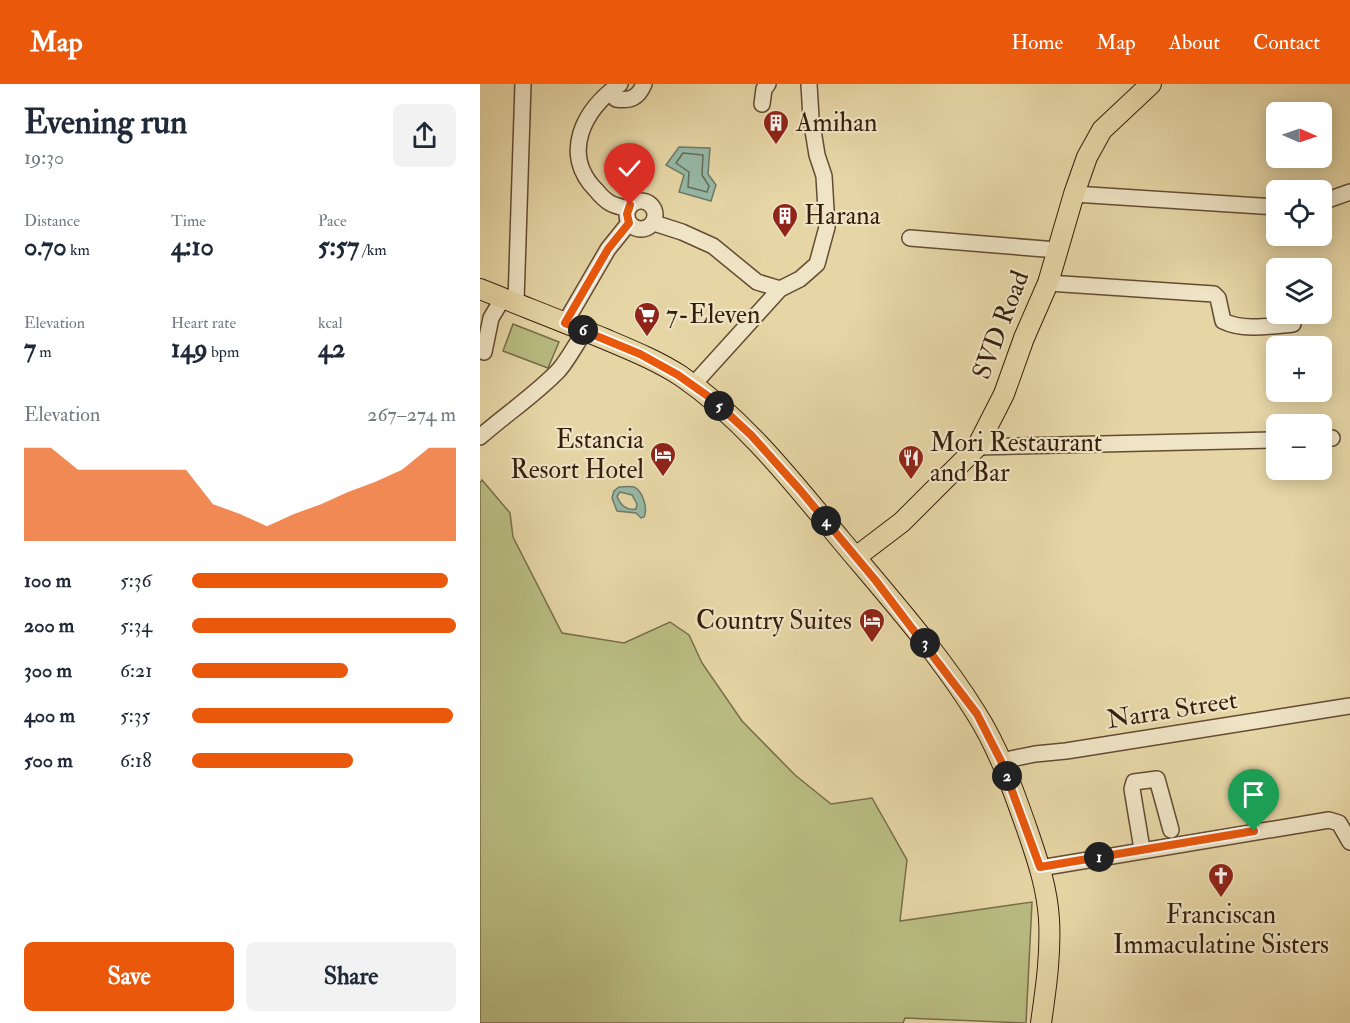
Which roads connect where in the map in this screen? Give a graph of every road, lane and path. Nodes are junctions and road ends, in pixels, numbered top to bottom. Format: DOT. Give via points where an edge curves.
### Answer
graph roads {
  1 [pos="523,84"];
  2 [pos="644,84"];
  3 [pos="768,84"];
  4 [pos="809,84"];
  5 [pos="1151,84"];
  6 [pos="615,87"];
  7 [pos="762,104"];
  8 [pos="1350,192"];
  9 [pos="1074,194"];
  10 [pos="1332,198"];
  11 [pos="1266,206"];
  12 [pos="628,216"];
  13 [pos="654,223"];
  14 [pos="910,238"];
  15 [pos="1058,250"];
  16 [pos="1048,283"];
  17 [pos="480,289"];
  18 [pos="780,289"];
  19 [pos="511,301"];
  20 [pos="565,323"];
  21 [pos="1293,324"];
  22 [pos="585,331"];
  23 [pos="484,352"];
  24 [pos="693,385"];
  25 [pos="480,437"];
  26 [pos="1266,440"];
  27 [pos="977,447"];
  28 [pos="856,557"];
  29 [pos="1350,706"];
  30 [pos="1001,761"];
  31 [pos="1171,830"];
  32 [pos="1349,842"];
  33 [pos="1142,849"];
  34 [pos="1040,867"];
  35 [pos="1041,1023"];
  1 -- 19 [label="street" via="516,301"];
  2 -- 6 [label="street" via="639,95 629,100 616,99"];
  3 -- 7 [label="street"];
  4 -- 18 [label="street" via="817,155 824,176 827,227 817,264"];
  5 -- 9 [label="main road, SVD Road" via="1102,130"];
  6 -- 12 [label="street" via="591,111 580,131 579,159 587,181"];
  8 -- 10 [label="street"];
  9 -- 11 [label="street"];
  9 -- 15 [label="main road, SVD Road"];
  12 -- 13 [label="street" via="632,227 641,230"];
  12 -- 13 [label="street" via="634,202 648,202 656,214"];
  12 -- 20 [label="street"];
  13 -- 18 [label="street" via="713,246 757,282"];
  14 -- 15 [label="street"];
  15 -- 16 [label="main road, SVD Road"];
  16 -- 21 [label="street" via="1214,294 1223,321 1229,324"];
  16 -- 27 [label="main road, SVD Road" via="1004,394"];
  17 -- 19 [label="main road"];
  18 -- 24 [label="street"];
  19 -- 20 [label="main road"];
  19 -- 23 [label="street" via="491,318"];
  20 -- 22 [label="main road"];
  22 -- 24 [label="main road" via="640,354"];
  22 -- 25 [label="street" via="558,371"];
  24 -- 28 [label="main road" via="751,435"];
  26 -- 27 [label="street"];
  27 -- 28 [label="main road, SVD Road" via="902,522"];
  28 -- 30 [label="main road" via="977,714"];
  29 -- 30 [label="street, Narra Street"];
  30 -- 34 [label="main road"];
  31 -- 33 [label="street" via="1160,782 1134,782"];
  32 -- 33 [label="street" via="1339,823 1329,820"];
  33 -- 34 [label="street"];
  34 -- 35 [label="main road" via="1049,919 1049,971"];
}
